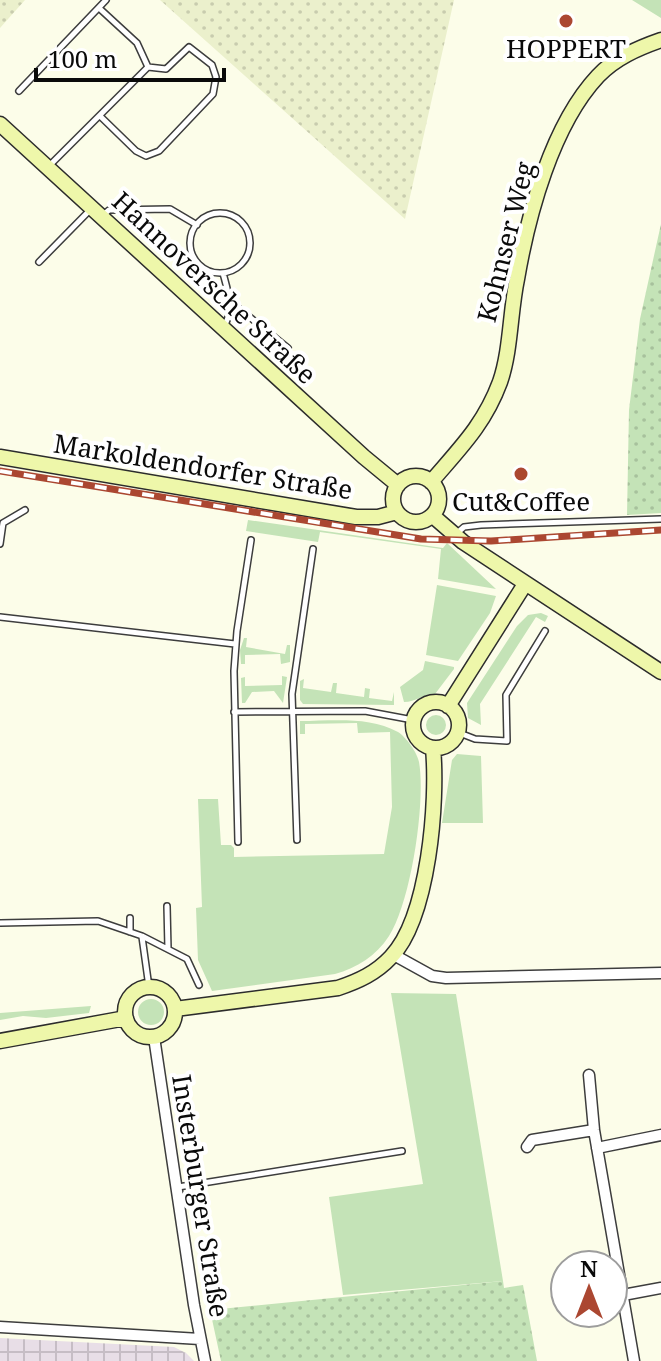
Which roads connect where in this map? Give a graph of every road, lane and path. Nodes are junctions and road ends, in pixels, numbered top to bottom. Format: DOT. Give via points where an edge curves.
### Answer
graph roads {
  1 [pos="106,0"];
  2 [pos="99,8"];
  3 [pos="661,40"];
  4 [pos="148,67"];
  5 [pos="19,91"];
  6 [pos="100,116"];
  7 [pos="0,124"];
  8 [pos="48,168"];
  9 [pos="96,212"];
  10 [pos="197,225"];
  11 [pos="39,262"];
  12 [pos="223,273"];
  13 [pos="231,302"];
  14 [pos="223,328"];
  15 [pos="288,348"];
  16 [pos="0,457"];
  17 [pos="431,482"];
  18 [pos="398,485"];
  19 [pos="25,510"];
  20 [pos="397,512"];
  21 [pos="433,516"];
  22 [pos="661,519"];
  23 [pos="455,535"];
  24 [pos="251,540"];
  25 [pos="0,544"];
  26 [pos="313,549"];
  27 [pos="525,584"];
  28 [pos="0,617"];
  29 [pos="545,631"];
  30 [pos="235,644"];
  31 [pos="661,672"];
  32 [pos="448,706"];
  33 [pos="292,711"];
  34 [pos="234,712"];
  35 [pos="413,720"];
  36 [pos="457,732"];
  37 [pos="433,748"];
  38 [pos="297,840"];
  39 [pos="238,842"];
  40 [pos="167,906"];
  41 [pos="130,918"];
  42 [pos="0,923"];
  43 [pos="130,932"];
  44 [pos="142,936"];
  45 [pos="168,949"];
  46 [pos="394,955"];
  47 [pos="661,973"];
  48 [pos="199,985"];
  49 [pos="149,987"];
  50 [pos="175,1009"];
  51 [pos="126,1018"];
  52 [pos="154,1037"];
  53 [pos="0,1041"];
  54 [pos="589,1075"];
  55 [pos="594,1130"];
  56 [pos="661,1135"];
  57 [pos="527,1147"];
  58 [pos="597,1148"];
  59 [pos="402,1151"];
  60 [pos="177,1187"];
  61 [pos="615,1249"];
  62 [pos="661,1288"];
  63 [pos="629,1294"];
  64 [pos="0,1327"];
  65 [pos="629,1329"];
  66 [pos="200,1339"];
  67 [pos="205,1361"];
  68 [pos="634,1361"];
  1 -- 2 [label="lane"];
  2 -- 4 [label="lane" via="137,43"];
  2 -- 5 [label="lane"];
  3 -- 17 [label="street, Kohnser Weg" via="623,56 599,75 574,110 537,198 501,378 486,416"];
  4 -- 6 [label="lane"];
  4 -- 6 [label="lane" via="166,69 189,47 212,65 213,94 159,151 146,156"];
  6 -- 8 [label="lane"];
  7 -- 8 [label="street, Hannoversche Straße"];
  8 -- 9 [label="street, Hannoversche Straße"];
  9 -- 10 [label="lane" via="170,209"];
  9 -- 11 [label="lane"];
  9 -- 14 [label="street, Hannoversche Straße"];
  10 -- 12 [label="lane" via="192,253 204,268"];
  10 -- 12 [label="lane" via="222,214 246,229 247,257"];
  12 -- 13 [label="lane"];
  13 -- 14 [label="lane"];
  13 -- 15 [label="lane"];
  14 -- 18 [label="street, Hannoversche Straße"];
  16 -- 20 [label="street, Markoldendorfer Straße" via="356,517"];
  17 -- 18 [label="street" via="412,477"];
  17 -- 21 [label="street" via="440,501"];
  18 -- 20 [label="street" via="393,498"];
  19 -- 25 [label="lane" via="3,523"];
  20 -- 21 [label="street" via="414,522"];
  21 -- 23 [label="street"];
  22 -- 23 [label="lane" via="481,525 464,527"];
  23 -- 27 [label="street"];
  24 -- 30 [label="lane"];
  26 -- 33 [label="lane"];
  27 -- 31 [label="street"];
  27 -- 32 [label="street"];
  28 -- 30 [label="lane"];
  29 -- 36 [label="lane" via="506,695 507,741"];
  30 -- 34 [label="lane"];
  32 -- 35 [label="street" via="427,704"];
  32 -- 36 [label="street" via="456,715"];
  33 -- 34 [label="lane"];
  33 -- 35 [label="lane" via="365,711"];
  33 -- 38 [label="lane"];
  34 -- 39 [label="lane"];
  35 -- 37 [label="street" via="415,735"];
  36 -- 37 [label="street" via="451,742"];
  37 -- 46 [label="street" via="424,881 411,927"];
  40 -- 45 [label="lane"];
  41 -- 43 [label="lane"];
  42 -- 43 [label="lane" via="98,921"];
  43 -- 44 [label="lane"];
  44 -- 45 [label="lane"];
  44 -- 49 [label="lane"];
  45 -- 48 [label="lane" via="187,959"];
  46 -- 47 [label="street" via="446,978"];
  46 -- 50 [label="street" via="362,980 338,988"];
  49 -- 50 [label="street" via="168,995"];
  49 -- 51 [label="street" via="130,997"];
  50 -- 52 [label="street" via="172,1025"];
  51 -- 52 [label="street" via="137,1034"];
  51 -- 53 [label="street"];
  52 -- 60 [label="street, Insterburger Straße"];
  54 -- 55 [label="street"];
  55 -- 57 [label="street" via="532,1140"];
  55 -- 58 [label="street"];
  56 -- 58 [label="street"];
  58 -- 61 [label="street"];
  59 -- 60 [label="lane"];
  60 -- 66 [label="street, Insterburger Straße"];
  62 -- 63 [label="street"];
  64 -- 66 [label="street"];
  65 -- 68 [label="street"];
  66 -- 67 [label="street, Insterburger Straße"];
}
